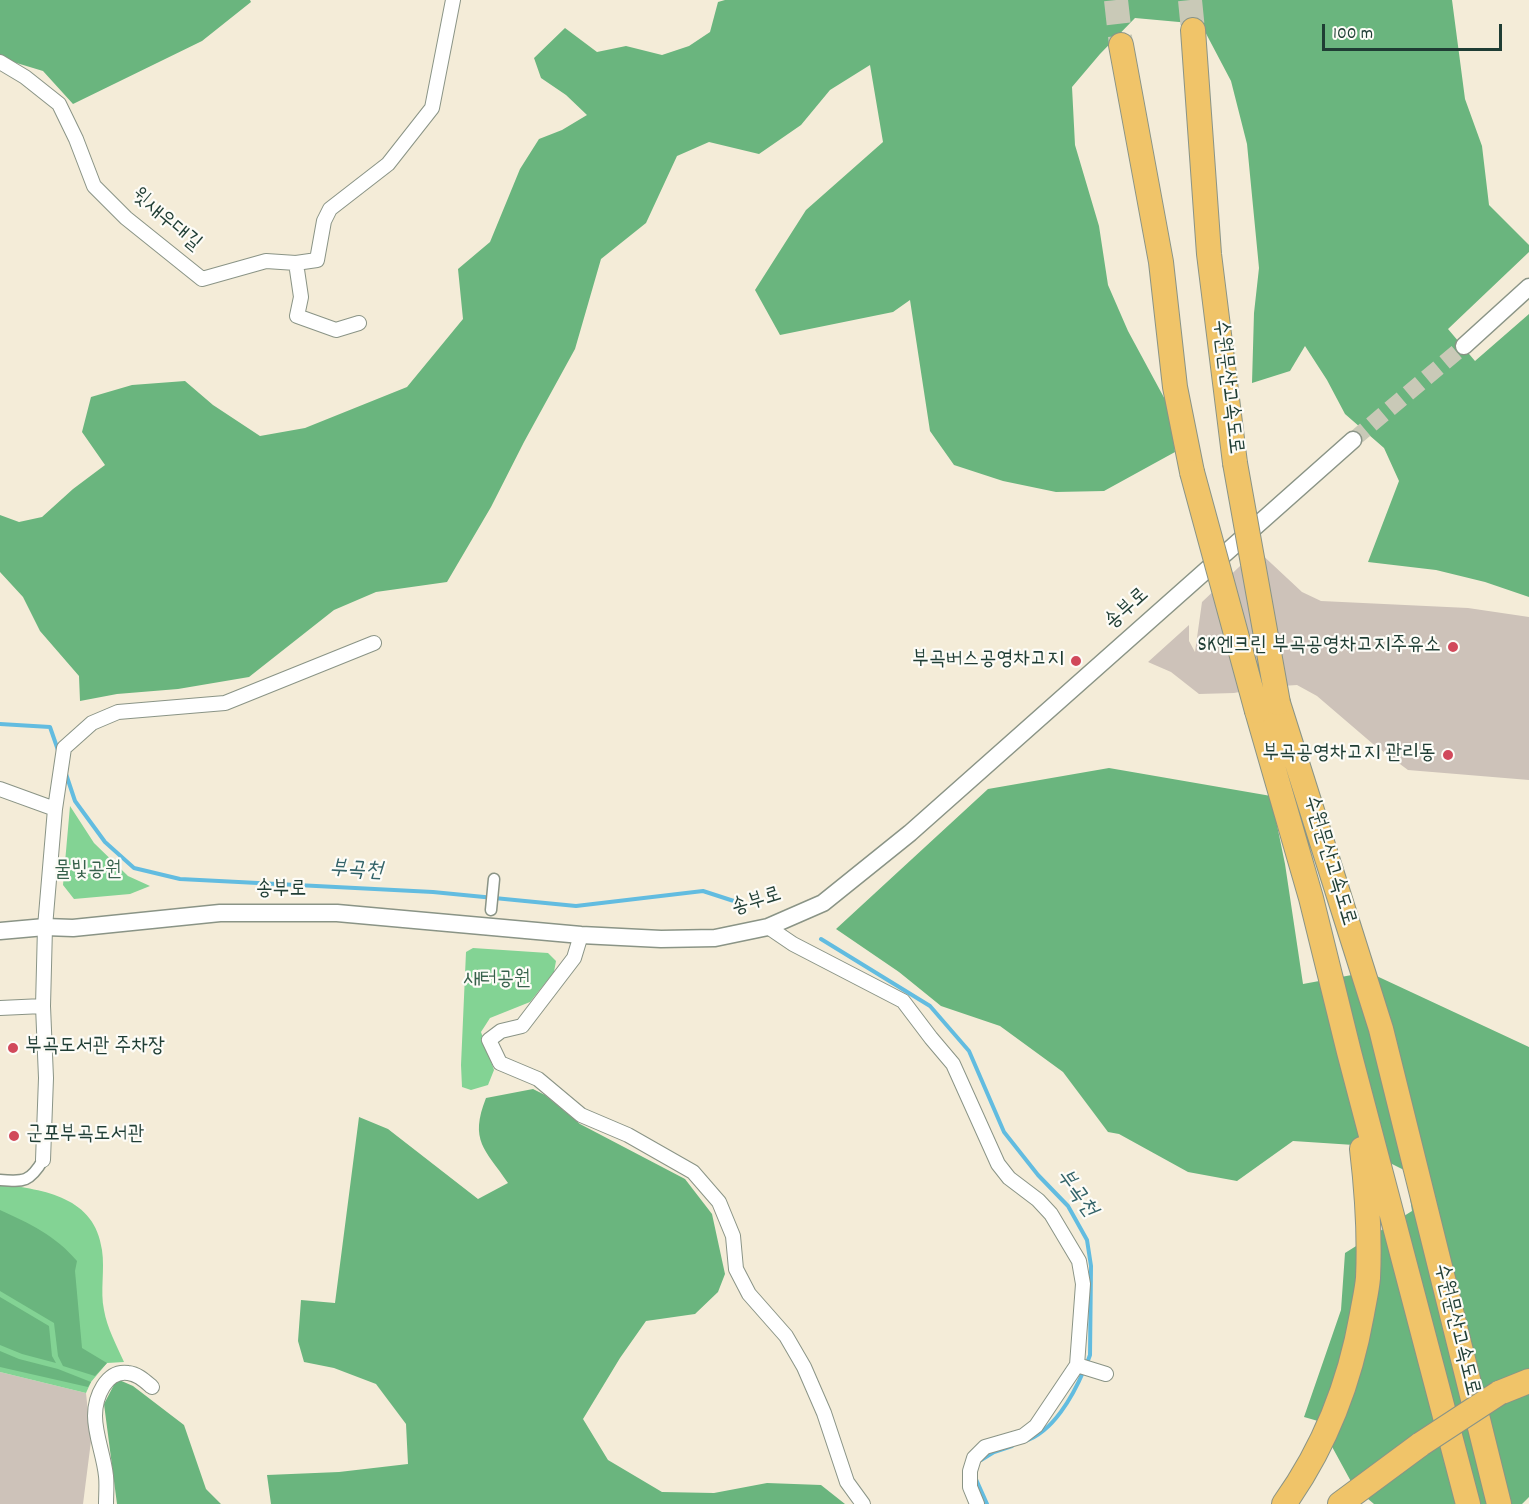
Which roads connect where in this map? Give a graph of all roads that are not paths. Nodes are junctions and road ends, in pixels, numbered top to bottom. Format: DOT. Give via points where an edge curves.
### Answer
graph roads {
  1 [pos="453,0"];
  2 [pos="1193,30"];
  3 [pos="1120,45"];
  4 [pos="0,62"];
  5 [pos="296,263"];
  6 [pos="1529,287"];
  7 [pos="359,324"];
  8 [pos="1464,346"];
  9 [pos="1353,440"];
  10 [pos="374,643"];
  11 [pos="1267,707"];
  12 [pos="0,789"];
  13 [pos="55,809"];
  14 [pos="494,879"];
  15 [pos="491,910"];
  16 [pos="45,927"];
  17 [pos="768,927"];
  18 [pos="0,931"];
  19 [pos="581,935"];
  20 [pos="43,1006"];
  21 [pos="0,1008"];
  22 [pos="1349,1052"];
  23 [pos="43,1160"];
  24 [pos="0,1180"];
  25 [pos="1077,1365"];
  26 [pos="1106,1374"];
  27 [pos="1529,1381"];
  28 [pos="152,1387"];
  29 [pos="1529,1396"];
  30 [pos="1501,1399"];
  31 [pos="1424,1449"];
  32 [pos="1491,1475"];
  33 [pos="106,1504"];
  34 [pos="863,1504"];
  35 [pos="977,1504"];
  36 [pos="1284,1504"];
  37 [pos="1340,1504"];
  38 [pos="1361,1504"];
  39 [pos="1468,1504"];
  40 [pos="1498,1504"];
  41 [pos="1509,1504"];
  1 -- 5 [label="street" via="432,108 388,164 330,209 317,260"];
  2 -- 11 [label="highway, 수원문산고속도로, bridge" via="1209,254"];
  3 -- 11 [label="highway, 수원문산고속도로, bridge" via="1161,262 1175,387 1192,472"];
  4 -- 5 [label="street, 윗새우대길" via="59,104 93,186 202,279 266,261"];
  5 -- 7 [label="street" via="301,297 297,316 336,330"];
  6 -- 8 [label="street"];
  9 -- 17 [label="street, 송부로" via="910,832 823,903"];
  10 -- 13 [label="street" via="225,704 118,712 92,723 64,748"];
  11 -- 22 [label="highway, 수원문산고속도로"];
  11 -- 32 [label="highway, 수원문산고속도로" via="1381,1029"];
  12 -- 13 [label="street"];
  13 -- 16 [label="street"];
  14 -- 15 [label="street"];
  16 -- 18 [label="street, 송부로"];
  16 -- 19 [label="street, 송부로" via="73,928 220,913 337,913"];
  16 -- 20 [label="street"];
  17 -- 19 [label="street, 송부로" via="715,938"];
  17 -- 25 [label="street" via="903,1001 953,1064 998,1164 1051,1214 1079,1261 1083,1284"];
  19 -- 34 [label="street" via="574,958 522,1026 501,1031 489,1040 500,1063 538,1079 581,1115 693,1172 719,1202 733,1236 736,1269 749,1294 786,1336 804,1367 847,1482"];
  20 -- 21 [label="street"];
  20 -- 23 [label="street"];
  22 -- 36 [label="highway" via="1366,1180 1368,1280 1340,1399 1303,1476"];
  22 -- 39 [label="highway, 수원문산고속도로"];
  23 -- 24 [label="street" via="36,1172 21,1182"];
  25 -- 26 [label="street"];
  25 -- 35 [label="street" via="1036,1426 1023,1436 985,1446 974,1458 970,1487"];
  27 -- 30 [label="highway"];
  28 -- 33 [label="street" via="136,1375 117,1373 100,1392 95,1415 106,1477"];
  29 -- 30 [label="highway"];
  30 -- 31 [label="highway"];
  31 -- 37 [label="highway"];
  31 -- 38 [label="highway"];
  32 -- 40 [label="highway, 수원문산고속도로"];
  32 -- 41 [label="highway"];
}
